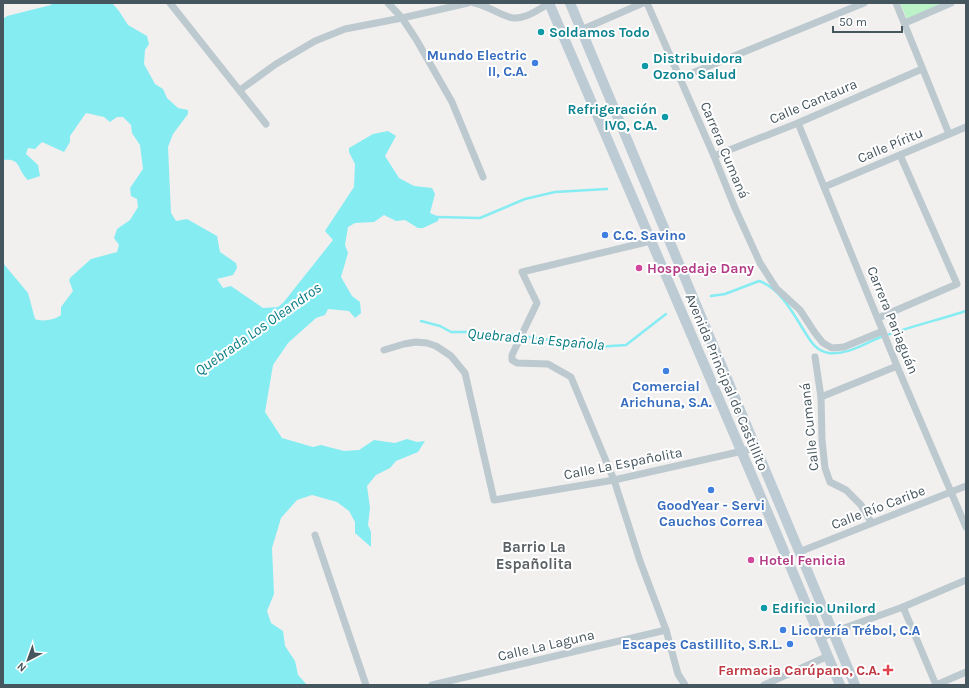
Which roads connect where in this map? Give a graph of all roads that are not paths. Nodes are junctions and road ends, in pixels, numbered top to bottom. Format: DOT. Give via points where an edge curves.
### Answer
graph roads {
  1 [pos="170,3"];
  2 [pos="388,3"];
  3 [pos="468,3"];
  4 [pos="474,3"];
  5 [pos="550,3"];
  6 [pos="570,3"];
  7 [pos="643,3"];
  8 [pos="647,3"];
  9 [pos="864,3"];
  10 [pos="896,3"];
  11 [pos="951,3"];
  12 [pos="402,18"];
  13 [pos="905,23"];
  14 [pos="581,30"];
  15 [pos="922,68"];
  16 [pos="680,78"];
  17 [pos="240,90"];
  18 [pos="798,123"];
  19 [pos="266,124"];
  20 [pos="966,127"];
  21 [pos="948,134"];
  22 [pos="900,155"];
  23 [pos="714,156"];
  24 [pos="483,177"];
  25 [pos="824,187"];
  26 [pos="652,241"];
  27 [pos="878,318"];
  28 [pos="884,332"];
  29 [pos="384,350"];
  30 [pos="815,358"];
  31 [pos="897,366"];
  32 [pos="821,397"];
  33 [pos="756,448"];
  34 [pos="741,452"];
  35 [pos="614,480"];
  36 [pos="966,486"];
  37 [pos="951,492"];
  38 [pos="871,522"];
  39 [pos="966,527"];
  40 [pos="315,535"];
  41 [pos="799,552"];
  42 [pos="966,580"];
  43 [pos="903,607"];
  44 [pos="666,630"];
  45 [pos="833,632"];
  46 [pos="821,638"];
  47 [pos="828,656"];
  48 [pos="966,672"];
  49 [pos="366,685"];
  50 [pos="432,685"];
  51 [pos="685,685"];
  52 [pos="764,685"];
  53 [pos="840,685"];
  54 [pos="855,685"];
  55 [pos="936,685"];
  1 -- 17 [label="street"];
  2 -- 12 [label="street"];
  3 -- 12 [label="street"];
  4 -- 5 [label="street" via="486,5 511,18 523,17"];
  5 -- 26 [label="main road, Avenida Principal de Castillito"];
  6 -- 14 [label="main road, Avenida Principal de Castillito"];
  7 -- 14 [label="street"];
  8 -- 16 [label="street, Carrera Cumaná"];
  9 -- 16 [label="street"];
  10 -- 13 [label="street"];
  11 -- 13 [label="street"];
  12 -- 17 [label="street" via="345,29 315,41 276,64"];
  12 -- 24 [label="street" via="452,102"];
  13 -- 15 [label="street"];
  14 -- 33 [label="main road, Avenida Principal de Castillito"];
  15 -- 18 [label="street, Calle Cantaura"];
  15 -- 21 [label="street"];
  16 -- 23 [label="street, Carrera Cumaná"];
  17 -- 19 [label="street"];
  18 -- 23 [label="street, Calle Cantaura"];
  18 -- 25 [label="street, Carrera Pariaguán"];
  20 -- 21 [label="street, Calle Píritu"];
  21 -- 22 [label="street, Calle Píritu"];
  22 -- 25 [label="street, Calle Píritu"];
  22 -- 27 [label="street" via="958,284"];
  23 -- 28 [label="street, Carrera Cumaná" via="760,263 776,288 800,310 823,343 832,348 844,347"];
  25 -- 27 [label="street, Carrera Pariaguán"];
  26 -- 34 [label="main road, Avenida Principal de Castillito"];
  26 -- 35 [label="street" via="522,272 537,303 512,355 512,360 517,363 548,364 571,377"];
  27 -- 28 [label="street, Carrera Pariaguán"];
  28 -- 31 [label="street, Carrera Pariaguán"];
  29 -- 35 [label="street, Calle La Españolita" via="416,342 427,343 451,356 465,373 494,500"];
  30 -- 32 [label="street, Calle Cumaná"];
  31 -- 32 [label="street"];
  31 -- 37 [label="street, Carrera Pariaguán"];
  32 -- 38 [label="street, Calle Cumaná" via="822,440 825,468 830,482 846,490 861,505"];
  33 -- 34 [label="street, Calle La Españolita"];
  33 -- 41 [label="main road, Avenida Principal de Castillito"];
  34 -- 35 [label="street, Calle La Españolita"];
  34 -- 46 [label="main road, Avenida Principal de Castillito"];
  35 -- 44 [label="street"];
  36 -- 37 [label="street, Calle Río Caribe"];
  37 -- 38 [label="street, Calle Río Caribe"];
  37 -- 39 [label="street, Carrera Pariaguán"];
  38 -- 41 [label="street, Calle Río Caribe"];
  40 -- 49 [label="street"];
  41 -- 45 [label="main road, Avenida Principal de Castillito"];
  42 -- 43 [label="street"];
  43 -- 45 [label="street"];
  43 -- 55 [label="street"];
  44 -- 50 [label="street, Calle La Laguna"];
  44 -- 51 [label="street" via="678,674"];
  45 -- 46 [label="street"];
  45 -- 54 [label="main road, Avenida Principal de Castillito"];
  46 -- 47 [label="main road, Avenida Principal de Castillito"];
  47 -- 52 [label="street"];
  47 -- 53 [label="main road, Avenida Principal de Castillito"];
  48 -- 55 [label="street"];
}
